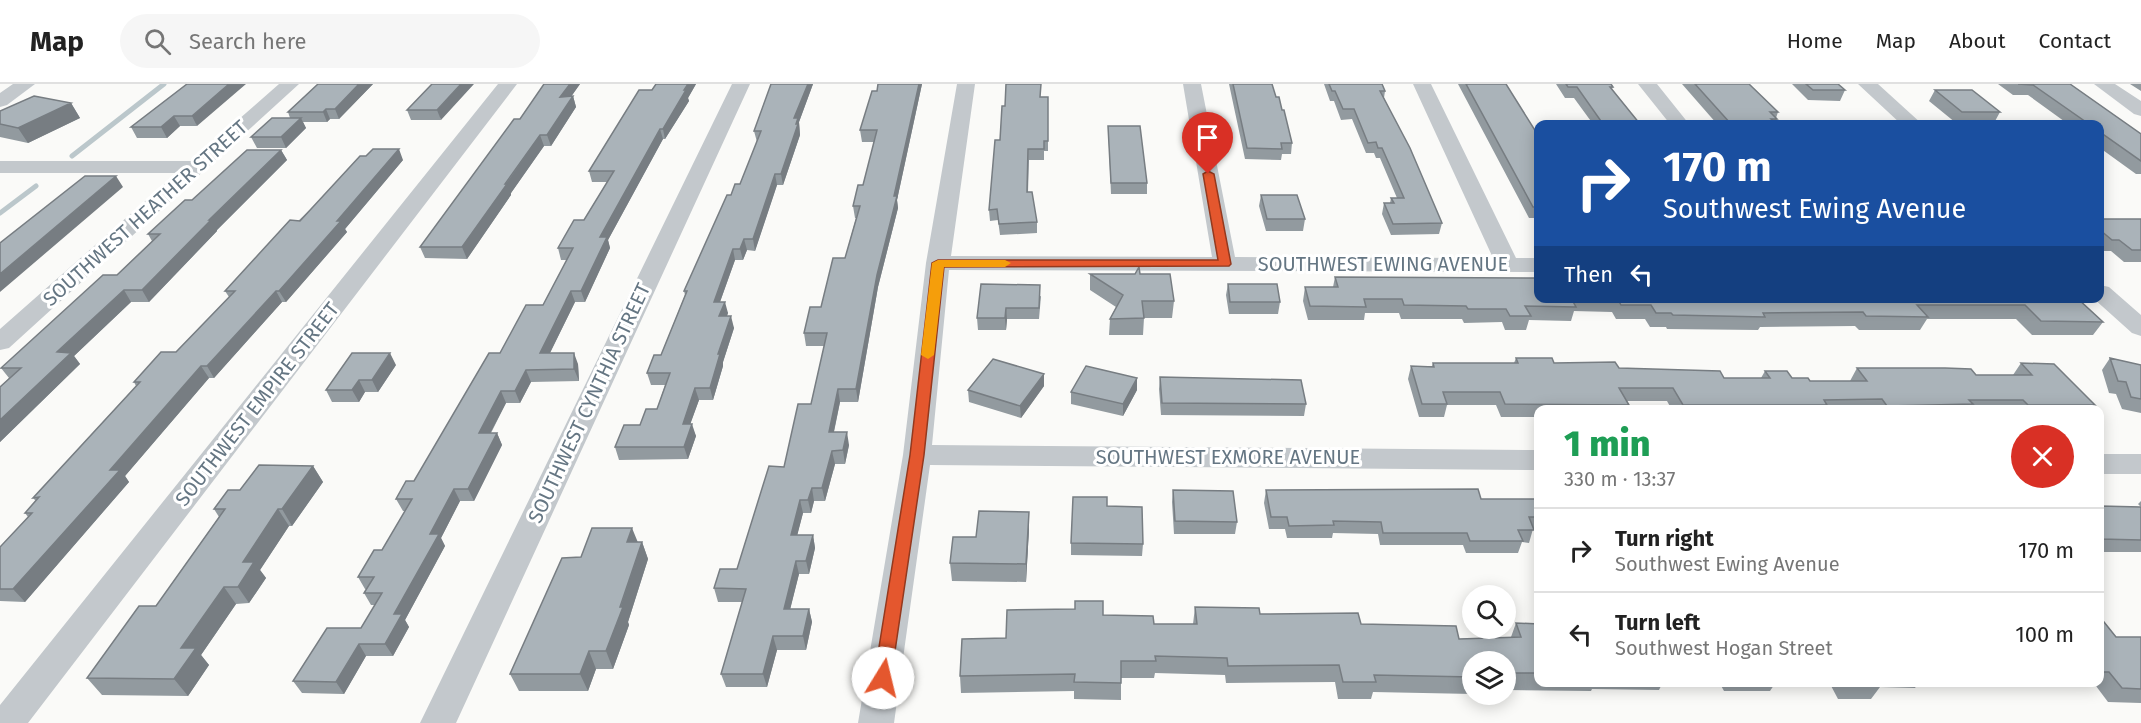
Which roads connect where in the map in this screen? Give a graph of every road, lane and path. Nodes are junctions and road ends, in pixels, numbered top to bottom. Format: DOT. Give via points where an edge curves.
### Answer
graph roads {
  1 [pos="26,84"];
  2 [pos="290,84"];
  3 [pos="508,84"];
  4 [pos="741,84"];
  5 [pos="966,84"];
  6 [pos="1192,84"];
  7 [pos="1422,84"];
  8 [pos="1647,84"];
  9 [pos="1867,84"];
  10 [pos="2103,84"];
  11 [pos="0,101"];
  12 [pos="2141,110"];
  13 [pos="1677,120"];
  14 [pos="1908,120"];
  15 [pos="0,167"];
  16 [pos="195,167"];
  17 [pos="938,263"];
  18 [pos="1225,264"];
  19 [pos="1508,265"];
  20 [pos="1534,265"];
  21 [pos="2104,296"];
  22 [pos="2141,328"];
  23 [pos="0,342"];
  24 [pos="917,455"];
  25 [pos="1534,460"];
  26 [pos="2104,464"];
  27 [pos="2141,464"];
  28 [pos="7,723"];
  29 [pos="438,723"];
  30 [pos="876,723"];
  1 -- 11 [label="street"];
  2 -- 16 [label="street, SOUTHWEST HEATHER STREET"];
  3 -- 28 [label="street, SOUTHWEST EMPIRE STREET"];
  4 -- 29 [label="street, SOUTHWEST CYNTHIA STREET"];
  5 -- 17 [label="street"];
  6 -- 18 [label="street"];
  7 -- 19 [label="street"];
  8 -- 13 [label="street"];
  9 -- 14 [label="street"];
  10 -- 12 [label="street"];
  15 -- 16 [label="street"];
  16 -- 23 [label="street, SOUTHWEST HEATHER STREET"];
  17 -- 18 [label="street, SOUTHWEST EWING AVENUE"];
  17 -- 24 [label="street"];
  18 -- 19 [label="street, SOUTHWEST EWING AVENUE"];
  19 -- 20 [label="street, SOUTHWEST EWING AVENUE"];
  21 -- 22 [label="street"];
  24 -- 25 [label="street, SOUTHWEST EXMORE AVENUE"];
  24 -- 30 [label="street"];
  26 -- 27 [label="street"];
}
